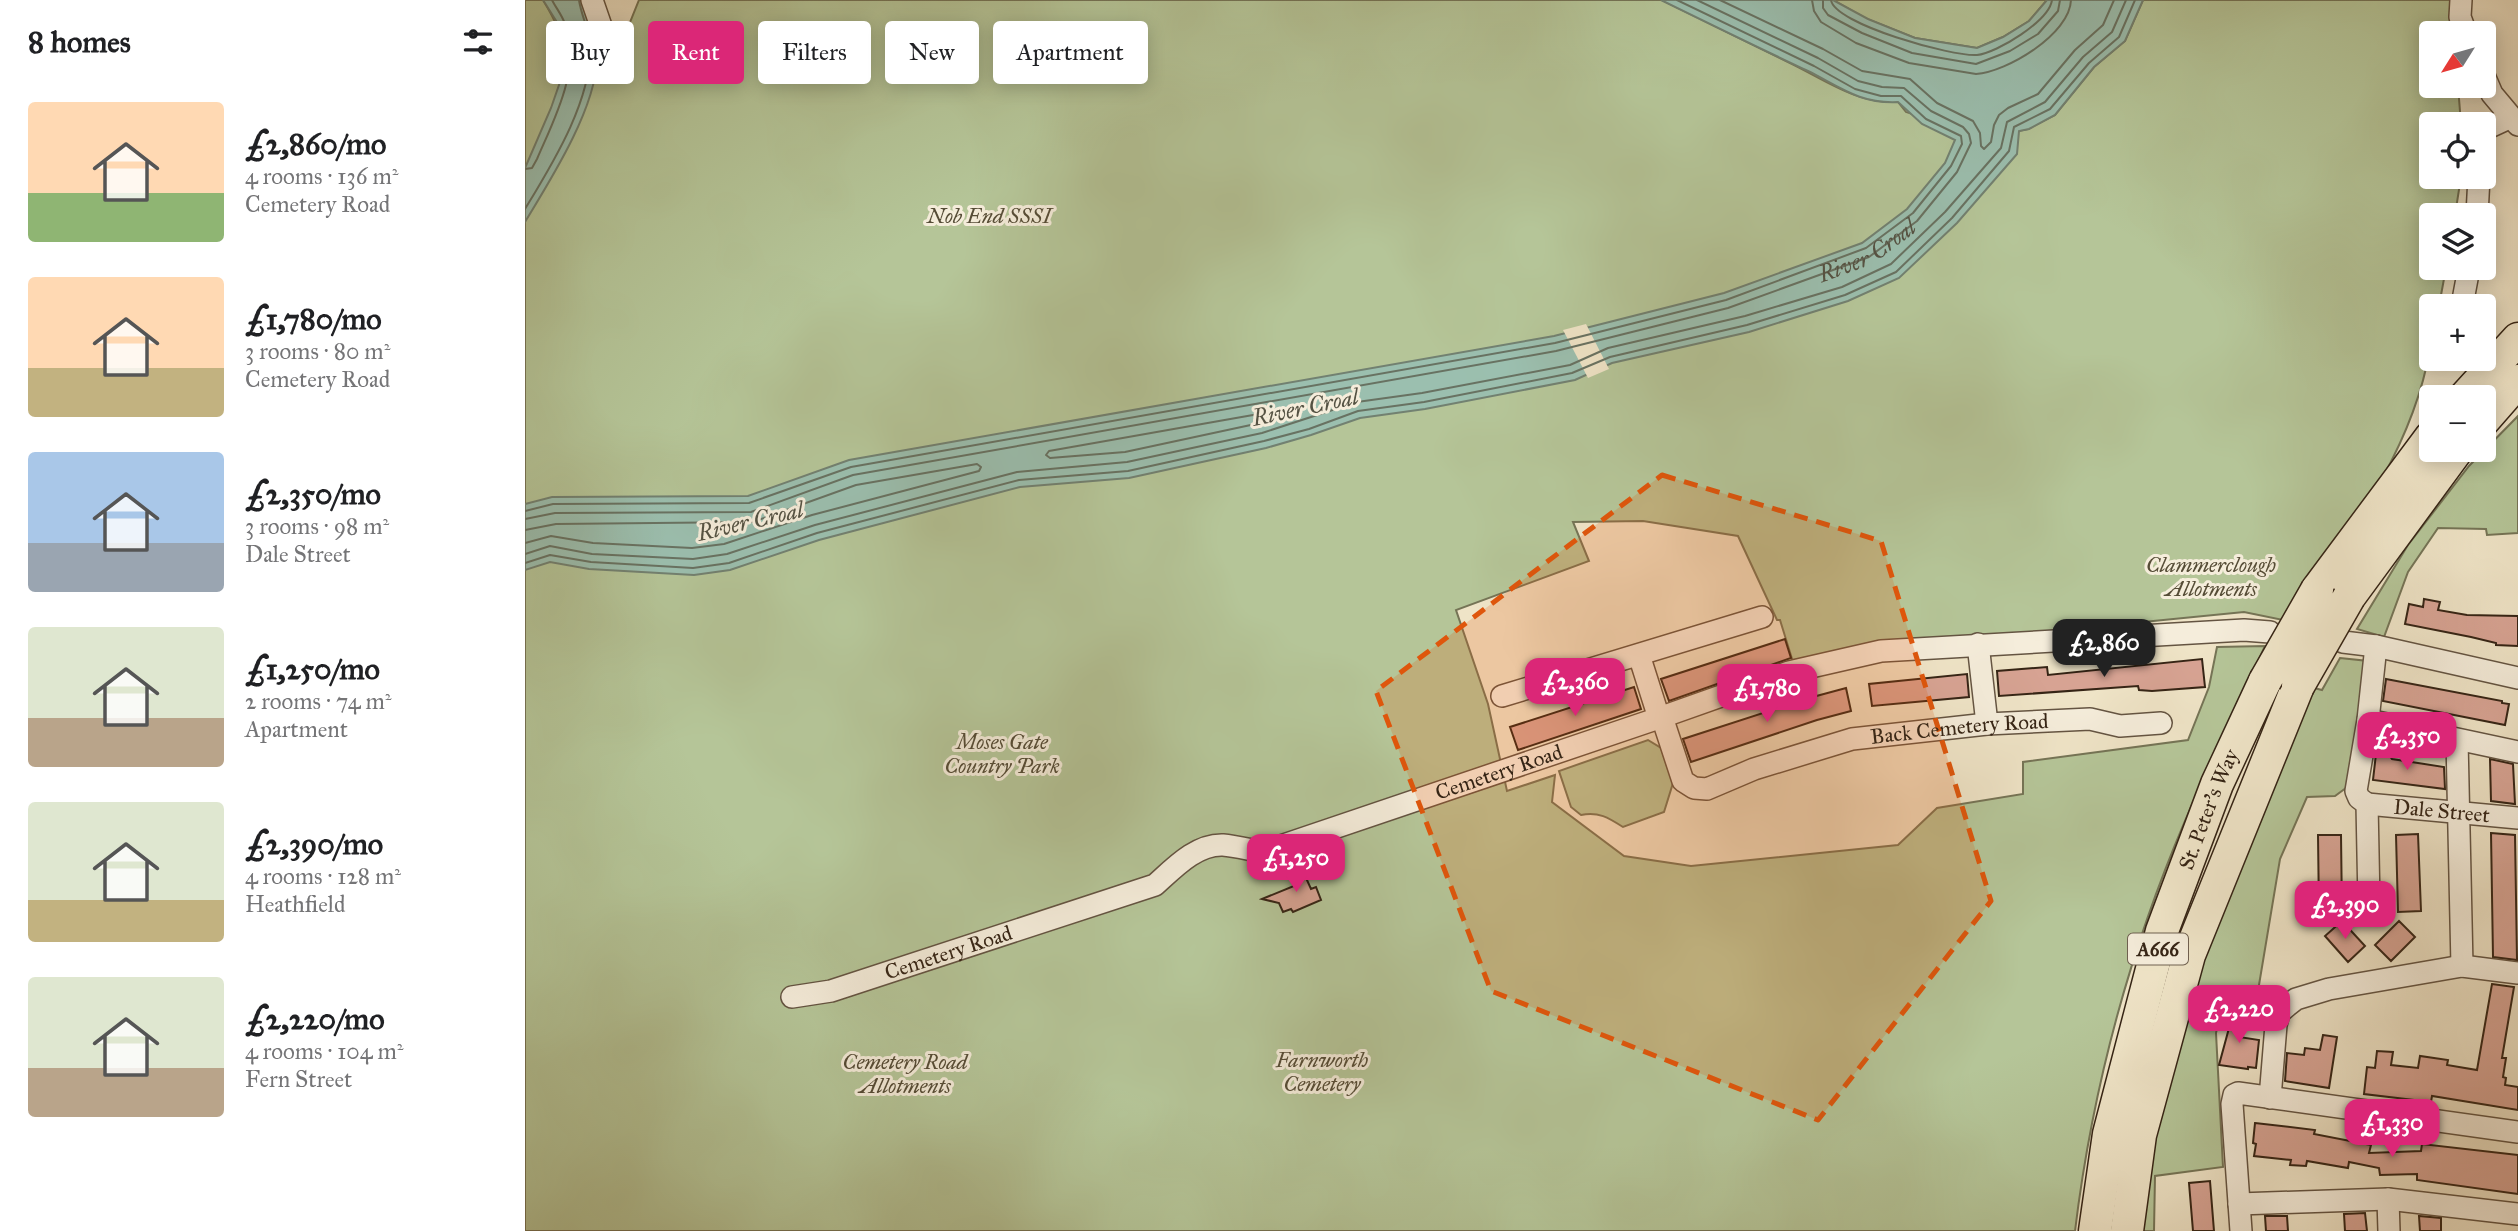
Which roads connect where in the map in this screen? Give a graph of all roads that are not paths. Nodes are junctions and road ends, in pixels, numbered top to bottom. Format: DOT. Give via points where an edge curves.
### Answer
graph roads {
  1 [pos="592,0"];
  2 [pos="2461,0"];
  3 [pos="599,21"];
  4 [pos="2462,21"];
  5 [pos="2496,98"];
  6 [pos="2514,122"];
  7 [pos="2496,127"];
  8 [pos="2518,339"];
  9 [pos="2518,382"];
  10 [pos="2476,385"];
  11 [pos="2496,407"];
  12 [pos="2419,453"];
  13 [pos="2448,462"];
  14 [pos="1762,617"];
  15 [pos="2270,632"];
  16 [pos="2343,642"];
  17 [pos="1978,644"];
  18 [pos="2376,646"];
  19 [pos="1639,655"];
  20 [pos="2518,678"];
  21 [pos="1502,696"];
  22 [pos="1660,718"];
  23 [pos="2368,720"];
  24 [pos="2161,723"];
  25 [pos="1987,724"];
  26 [pos="2457,740"];
  27 [pos="2518,752"];
  28 [pos="2367,804"];
  29 [pos="2459,812"];
  30 [pos="2518,818"];
  31 [pos="2369,903"];
  32 [pos="2462,966"];
  33 [pos="2518,972"];
  34 [pos="792,997"];
  35 [pos="2270,1098"];
  36 [pos="2518,1132"];
  37 [pos="2388,1199"];
  38 [pos="2239,1204"];
  39 [pos="2518,1214"];
  40 [pos="2095,1231"];
  41 [pos="2127,1231"];
  42 [pos="2241,1231"];
  43 [pos="2389,1231"];
  1 -- 3 [label="street"];
  2 -- 4 [label="street"];
  5 -- 6 [label="street"];
  6 -- 7 [label="street"];
  8 -- 10 [label="highway"];
  9 -- 11 [label="highway"];
  12 -- 40 [label="highway, St. Peter's Way / A666, bridge" via="2317,590 2265,681 2217,783 2162,932 2109,1134"];
  13 -- 41 [label="highway, St. Peter's Way / A666, bridge" via="2349,597 2298,686 2189,955 2140,1135"];
  14 -- 19 [label="street"];
  15 -- 17 [label="street, Cemetery Road" via="2244,629"];
  16 -- 18 [label="street"];
  17 -- 22 [label="street, Cemetery Road" via="1881,651 1789,672"];
  17 -- 25 [label="street"];
  18 -- 20 [label="street"];
  18 -- 23 [label="street"];
  19 -- 21 [label="street"];
  19 -- 22 [label="street"];
  22 -- 25 [label="street, Back Cemetery Road" via="1683,782 1707,789 1753,769 1852,739"];
  22 -- 34 [label="street, Cemetery Road" via="1263,852 1221,845 1204,849 1155,885 831,991"];
  23 -- 26 [label="street"];
  23 -- 28 [label="street" via="2356,791"];
  24 -- 25 [label="street, Back Cemetery Road" via="2120,726 2090,719"];
  26 -- 27 [label="street"];
  26 -- 29 [label="street"];
  28 -- 29 [label="street, Dale Street"];
  28 -- 31 [label="street"];
  29 -- 30 [label="street, Dale Street"];
  29 -- 32 [label="street"];
  32 -- 33 [label="street"];
  32 -- 35 [label="street" via="2329,989 2297,999 2279,1013"];
  35 -- 36 [label="street"];
  35 -- 38 [label="street" via="2234,1095"];
  37 -- 38 [label="street"];
  37 -- 39 [label="street"];
  37 -- 43 [label="street"];
  38 -- 42 [label="street"];
}
